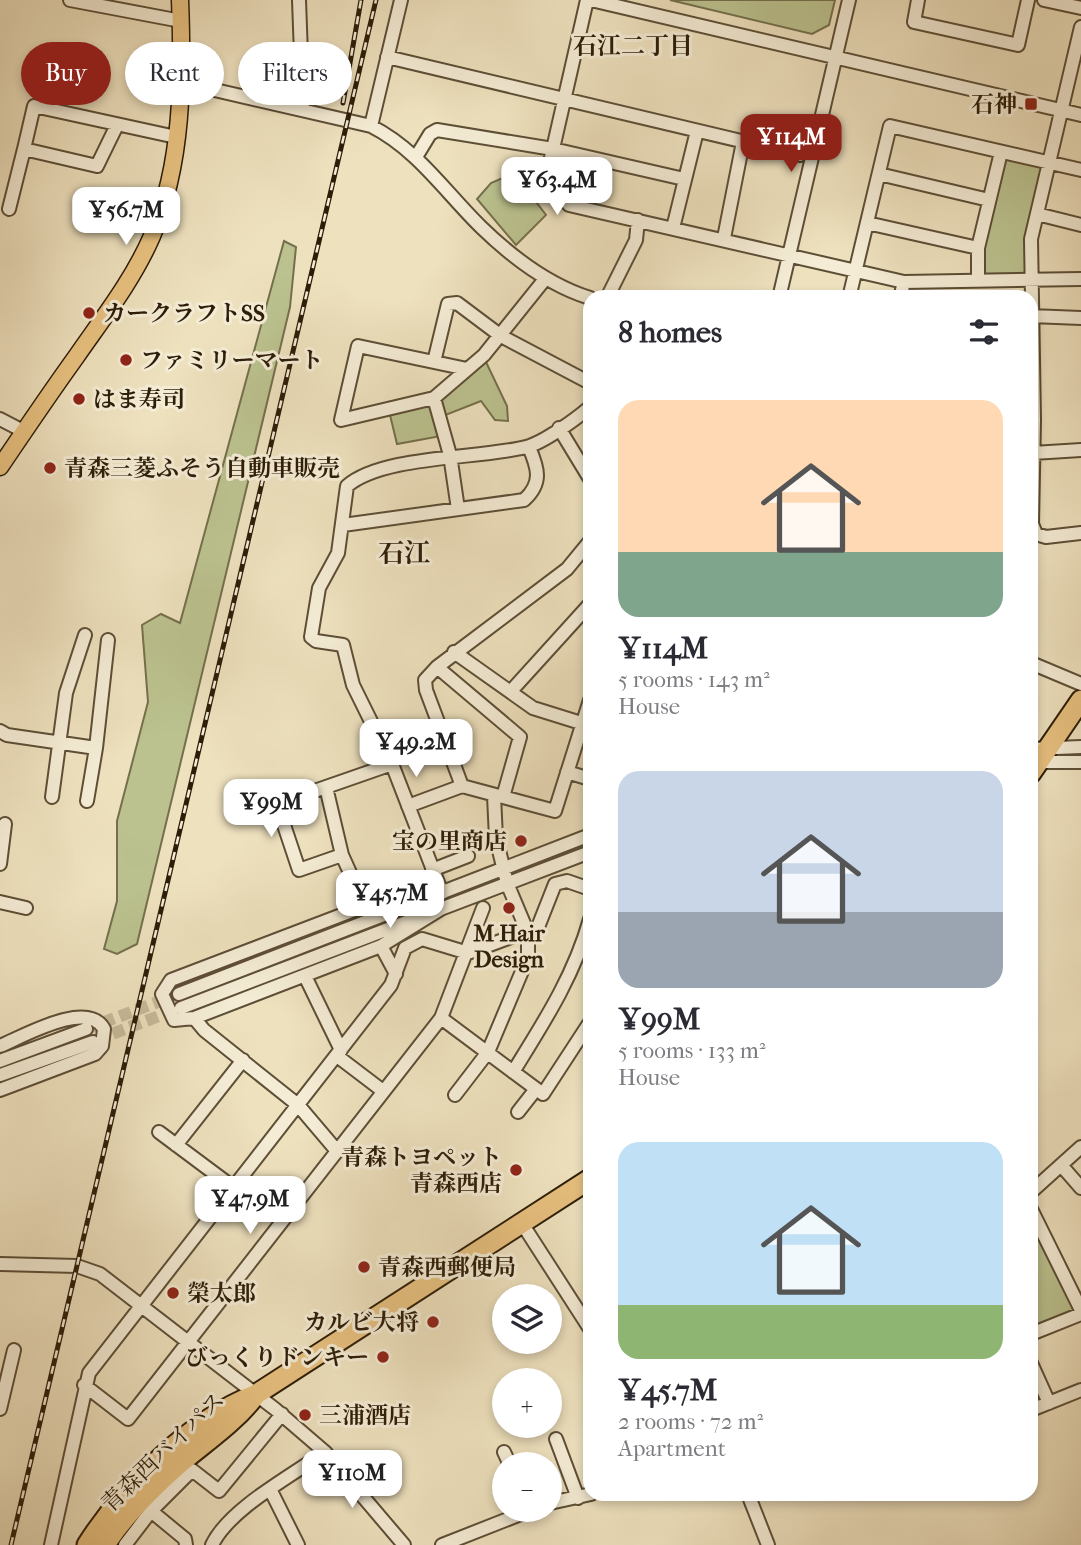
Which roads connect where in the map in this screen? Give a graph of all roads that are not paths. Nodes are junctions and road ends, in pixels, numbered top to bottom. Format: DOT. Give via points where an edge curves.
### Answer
graph roads {
  1 [pos="70,0"];
  2 [pos="180,0"];
  3 [pos="299,0"];
  4 [pos="401,0"];
  5 [pos="589,0"];
  6 [pos="849,0"];
  7 [pos="918,0"];
  8 [pos="1028,0"];
  9 [pos="1044,0"];
  10 [pos="1081,8"];
  11 [pos="181,21"];
  12 [pos="1081,27"];
  13 [pos="181,42"];
  14 [pos="387,57"];
  15 [pos="835,57"];
  16 [pos="224,92"];
  17 [pos="564,100"];
  18 [pos="178,105"];
  19 [pos="303,110"];
  20 [pos="1062,110"];
  21 [pos="1081,115"];
  22 [pos="117,125"];
  23 [pos="371,126"];
  24 [pos="697,131"];
  25 [pos="176,137"];
  26 [pos="743,142"];
  27 [pos="24,149"];
  28 [pos="553,149"];
  29 [pos="1000,152"];
  30 [pos="800,155"];
  31 [pos="416,158"];
  32 [pos="1049,163"];
  33 [pos="1081,170"];
  34 [pos="879,174"];
  35 [pos="684,179"];
  36 [pos="989,200"];
  37 [pos="9,209"];
  38 [pos="1037,214"];
  39 [pos="638,220"];
  40 [pos="867,222"];
  41 [pos="1081,225"];
  42 [pos="673,228"];
  43 [pos="723,239"];
  44 [pos="978,248"];
  45 [pos="789,255"];
  46 [pos="855,270"];
  47 [pos="545,279"];
  48 [pos="1081,279"];
  49 [pos="1032,280"];
  50 [pos="978,281"];
  51 [pos="904,282"];
  52 [pos="611,290"];
  53 [pos="781,290"];
  54 [pos="851,290"];
  55 [pos="902,290"];
  56 [pos="1032,290"];
  57 [pos="583,295"];
  58 [pos="1038,316"];
  59 [pos="1081,318"];
  60 [pos="501,336"];
  61 [pos="434,362"];
  62 [pos="467,369"];
  63 [pos="583,379"];
  64 [pos="434,398"];
  65 [pos="583,412"];
  66 [pos="0,418"];
  67 [pos="559,428"];
  68 [pos="23,431"];
  69 [pos="529,447"];
  70 [pos="1081,450"];
  71 [pos="1038,453"];
  72 [pos="450,456"];
  73 [pos="0,467"];
  74 [pos="583,467"];
  75 [pos="458,509"];
  76 [pos="342,525"];
  77 [pos="1081,533"];
  78 [pos="1038,535"];
  79 [pos="583,550"];
  80 [pos="583,612"];
  81 [pos="85,635"];
  82 [pos="108,640"];
  83 [pos="454,652"];
  84 [pos="1038,666"];
  85 [pos="437,667"];
  86 [pos="1081,684"];
  87 [pos="511,691"];
  88 [pos="1081,700"];
  89 [pos="583,718"];
  90 [pos="581,723"];
  91 [pos="0,731"];
  92 [pos="61,743"];
  93 [pos="1081,747"];
  94 [pos="96,748"];
  95 [pos="1038,756"];
  96 [pos="1038,758"];
  97 [pos="1038,759"];
  98 [pos="1081,762"];
  99 [pos="392,764"];
  100 [pos="567,772"];
  101 [pos="583,777"];
  102 [pos="462,786"];
  103 [pos="326,787"];
  104 [pos="52,797"];
  105 [pos="498,797"];
  106 [pos="87,801"];
  107 [pos="408,806"];
  108 [pos="5,824"];
  109 [pos="583,838"];
  110 [pos="583,854"];
  111 [pos="342,855"];
  112 [pos="468,856"];
  113 [pos="0,864"];
  114 [pos="432,870"];
  115 [pos="505,876"];
  116 [pos="583,886"];
  117 [pos="442,893"];
  118 [pos="420,901"];
  119 [pos="0,902"];
  120 [pos="365,906"];
  121 [pos="26,908"];
  122 [pos="483,908"];
  123 [pos="441,909"];
  124 [pos="528,933"];
  125 [pos="583,942"];
  126 [pos="382,946"];
  127 [pos="467,953"];
  128 [pos="396,974"];
  129 [pos="305,976"];
  130 [pos="178,994"];
  131 [pos="181,1008"];
  132 [pos="194,1018"];
  133 [pos="442,1018"];
  134 [pos="86,1030"];
  135 [pos="583,1033"];
  136 [pos="93,1042"];
  137 [pos="0,1046"];
  138 [pos="488,1052"];
  139 [pos="339,1053"];
  140 [pos="243,1060"];
  141 [pos="0,1061"];
  142 [pos="513,1072"];
  143 [pos="0,1075"];
  144 [pos="0,1090"];
  145 [pos="536,1090"];
  146 [pos="383,1091"];
  147 [pos="455,1095"];
  148 [pos="298,1105"];
  149 [pos="517,1112"];
  150 [pos="159,1132"];
  151 [pos="176,1145"];
  152 [pos="1081,1147"];
  153 [pos="337,1151"];
  154 [pos="1061,1166"];
  155 [pos="583,1184"];
  156 [pos="1038,1186"];
  157 [pos="234,1188"];
  158 [pos="1081,1188"];
  159 [pos="1038,1223"];
  160 [pos="523,1225"];
  161 [pos="0,1264"];
  162 [pos="142,1306"];
  163 [pos="1081,1312"];
  164 [pos="583,1318"];
  165 [pos="1038,1331"];
  166 [pos="189,1342"];
  167 [pos="9,1354"];
  168 [pos="1038,1379"];
  169 [pos="84,1385"];
  170 [pos="1081,1390"];
  171 [pos="255,1395"];
  172 [pos="1049,1403"];
  173 [pos="1038,1407"];
  174 [pos="0,1409"];
  175 [pos="282,1414"];
  176 [pos="556,1439"];
  177 [pos="325,1452"];
  178 [pos="271,1491"];
  179 [pos="583,1492"];
  180 [pos="583,1496"];
  181 [pos="562,1501"];
  182 [pos="751,1501"];
  183 [pos="151,1511"];
  184 [pos="501,1522"];
  185 [pos="104,1541"];
  186 [pos="51,1545"];
  187 [pos="186,1545"];
  188 [pos="212,1545"];
  189 [pos="298,1545"];
  190 [pos="404,1545"];
  191 [pos="442,1545"];
  192 [pos="768,1545"];
  1 -- 11 [label="street"];
  2 -- 11 [label="main road"];
  3 -- 19 [label="street"];
  4 -- 14 [label="street"];
  5 -- 15 [label="street"];
  5 -- 17 [label="street"];
  6 -- 15 [label="street"];
  7 -- 8 [label="street" via="914,22 1018,45"];
  9 -- 10 [label="street"];
  11 -- 13 [label="main road"];
  12 -- 20 [label="street"];
  14 -- 17 [label="street"];
  14 -- 23 [label="street"];
  15 -- 20 [label="street"];
  15 -- 45 [label="street"];
  16 -- 19 [label="street"];
  17 -- 24 [label="street"];
  17 -- 28 [label="street"];
  18 -- 25 [label="main road"];
  19 -- 23 [label="street"];
  20 -- 21 [label="street"];
  20 -- 32 [label="street"];
  22 -- 25 [label="street"];
  22 -- 27 [label="street" via="97,166"];
  22 -- 27 [label="street" via="34,106"];
  23 -- 31 [label="street"];
  24 -- 26 [label="street"];
  24 -- 35 [label="street"];
  25 -- 68 [label="main road" via="161,208 137,267"];
  26 -- 30 [label="street"];
  26 -- 43 [label="street"];
  27 -- 37 [label="street"];
  28 -- 31 [label="street" via="437,130"];
  28 -- 35 [label="street"];
  28 -- 39 [label="street" via="547,175 569,205"];
  29 -- 32 [label="street"];
  29 -- 34 [label="street" via="890,126"];
  29 -- 36 [label="street"];
  31 -- 47 [label="street" via="481,227"];
  32 -- 33 [label="street"];
  32 -- 38 [label="street"];
  34 -- 36 [label="street"];
  34 -- 40 [label="street"];
  35 -- 42 [label="street"];
  36 -- 44 [label="street"];
  38 -- 41 [label="street"];
  38 -- 49 [label="street" via="1031,239"];
  39 -- 42 [label="street"];
  39 -- 52 [label="street" via="636,240"];
  40 -- 44 [label="street"];
  40 -- 46 [label="street"];
  42 -- 43 [label="street"];
  43 -- 45 [label="street"];
  44 -- 50 [label="street"];
  45 -- 46 [label="street"];
  45 -- 53 [label="street"];
  46 -- 51 [label="street"];
  46 -- 54 [label="street"];
  47 -- 57 [label="street"];
  47 -- 60 [label="street"];
  48 -- 49 [label="street"];
  49 -- 50 [label="street"];
  49 -- 56 [label="street"];
  50 -- 51 [label="street"];
  51 -- 55 [label="street"];
  58 -- 59 [label="street"];
  60 -- 61 [label="street" via="457,303 448,304"];
  60 -- 62 [label="street"];
  60 -- 63 [label="street"];
  61 -- 62 [label="street"];
  61 -- 64 [label="street" via="358,346 341,420"];
  62 -- 64 [label="street"];
  64 -- 72 [label="street"];
  65 -- 67 [label="street"];
  66 -- 68 [label="street"];
  67 -- 69 [label="street"];
  67 -- 74 [label="street"];
  68 -- 73 [label="main road"];
  69 -- 72 [label="street"];
  69 -- 75 [label="street" via="539,469 537,483 524,500"];
  70 -- 71 [label="street"];
  72 -- 75 [label="street"];
  72 -- 76 [label="street" via="356,477 346,485"];
  75 -- 76 [label="street"];
  76 -- 99 [label="street" via="338,553 319,588 311,637 343,645 353,685"];
  77 -- 78 [label="street"];
  79 -- 83 [label="street" via="567,569"];
  80 -- 87 [label="street"];
  81 -- 92 [label="street" via="66,693"];
  82 -- 94 [label="street"];
  83 -- 85 [label="street"];
  83 -- 87 [label="street"];
  84 -- 86 [label="street"];
  85 -- 102 [label="street" via="425,680 426,690"];
  85 -- 105 [label="street" via="520,737"];
  87 -- 90 [label="street" via="533,708"];
  88 -- 95 [label="highway"];
  89 -- 90 [label="street"];
  90 -- 100 [label="street"];
  91 -- 92 [label="street"];
  92 -- 94 [label="street"];
  92 -- 104 [label="street"];
  93 -- 96 [label="street"];
  94 -- 106 [label="street"];
  97 -- 98 [label="street"];
  99 -- 103 [label="street"];
  99 -- 107 [label="street"];
  100 -- 101 [label="street"];
  100 -- 105 [label="street" via="555,811"];
  102 -- 105 [label="street"];
  102 -- 107 [label="street"];
  103 -- 111 [label="street"];
  103 -- 111 [label="street" via="277,804 299,870"];
  105 -- 115 [label="street" via="496,838"];
  107 -- 114 [label="street"];
  108 -- 113 [label="street"];
  109 -- 115 [label="street"];
  110 -- 115 [label="street"];
  111 -- 120 [label="street"];
  112 -- 114 [label="street"];
  114 -- 117 [label="street"];
  115 -- 117 [label="street"];
  115 -- 123 [label="street"];
  115 -- 124 [label="street"];
  116 -- 124 [label="street" via="567,881 555,884 538,928"];
  117 -- 118 [label="street"];
  118 -- 120 [label="street"];
  118 -- 130 [label="street"];
  119 -- 121 [label="street"];
  120 -- 132 [label="street" via="171,980 162,994 170,1015 180,1021"];
  122 -- 127 [label="street"];
  123 -- 126 [label="street"];
  123 -- 131 [label="street"];
  124 -- 127 [label="street"];
  124 -- 138 [label="street" via="528,957"];
  125 -- 142 [label="street" via="563,992"];
  126 -- 128 [label="street"];
  126 -- 129 [label="street"];
  127 -- 128 [label="street" via="422,939 405,948"];
  127 -- 133 [label="street"];
  128 -- 139 [label="street"];
  129 -- 132 [label="street"];
  129 -- 139 [label="street"];
  132 -- 140 [label="street"];
  133 -- 138 [label="street"];
  133 -- 146 [label="street"];
  134 -- 141 [label="street"];
  135 -- 145 [label="street" via="543,1094"];
  136 -- 143 [label="street"];
  137 -- 144 [label="street" via="79,1015 95,1018 104,1029 102,1046 94,1055"];
  138 -- 142 [label="street"];
  138 -- 147 [label="street"];
  139 -- 146 [label="street"];
  139 -- 148 [label="street"];
  140 -- 148 [label="street"];
  140 -- 151 [label="street"];
  142 -- 145 [label="street"];
  145 -- 149 [label="street"];
  146 -- 153 [label="street"];
  148 -- 153 [label="street"];
  148 -- 157 [label="street"];
  150 -- 151 [label="street"];
  151 -- 157 [label="street"];
  152 -- 154 [label="street"];
  153 -- 166 [label="street"];
  154 -- 156 [label="street"];
  154 -- 158 [label="street"];
  155 -- 160 [label="highway, 青森西バイパス"];
  157 -- 162 [label="street"];
  159 -- 163 [label="street"];
  160 -- 164 [label="street"];
  160 -- 171 [label="highway, 青森西バイパス"];
  161 -- 162 [label="street" via="86,1268"];
  162 -- 166 [label="street"];
  162 -- 169 [label="street"];
  163 -- 165 [label="street"];
  166 -- 169 [label="street" via="128,1419"];
  166 -- 171 [label="street"];
  167 -- 174 [label="street"];
  168 -- 172 [label="street"];
  169 -- 186 [label="street"];
  170 -- 172 [label="street"];
  171 -- 175 [label="street"];
  171 -- 185 [label="highway, 青森西バイパス" via="229,1405 137,1482"];
  172 -- 173 [label="street"];
  175 -- 177 [label="street"];
  175 -- 183 [label="street" via="219,1490 192,1470"];
  176 -- 179 [label="street"];
  177 -- 178 [label="street"];
  177 -- 190 [label="street"];
  178 -- 188 [label="street" via="229,1520"];
  178 -- 189 [label="street"];
  180 -- 181 [label="street"];
  182 -- 192 [label="street"];
  183 -- 185 [label="street"];
  183 -- 187 [label="street" via="185,1539"];
  184 -- 191 [label="street"];
}
